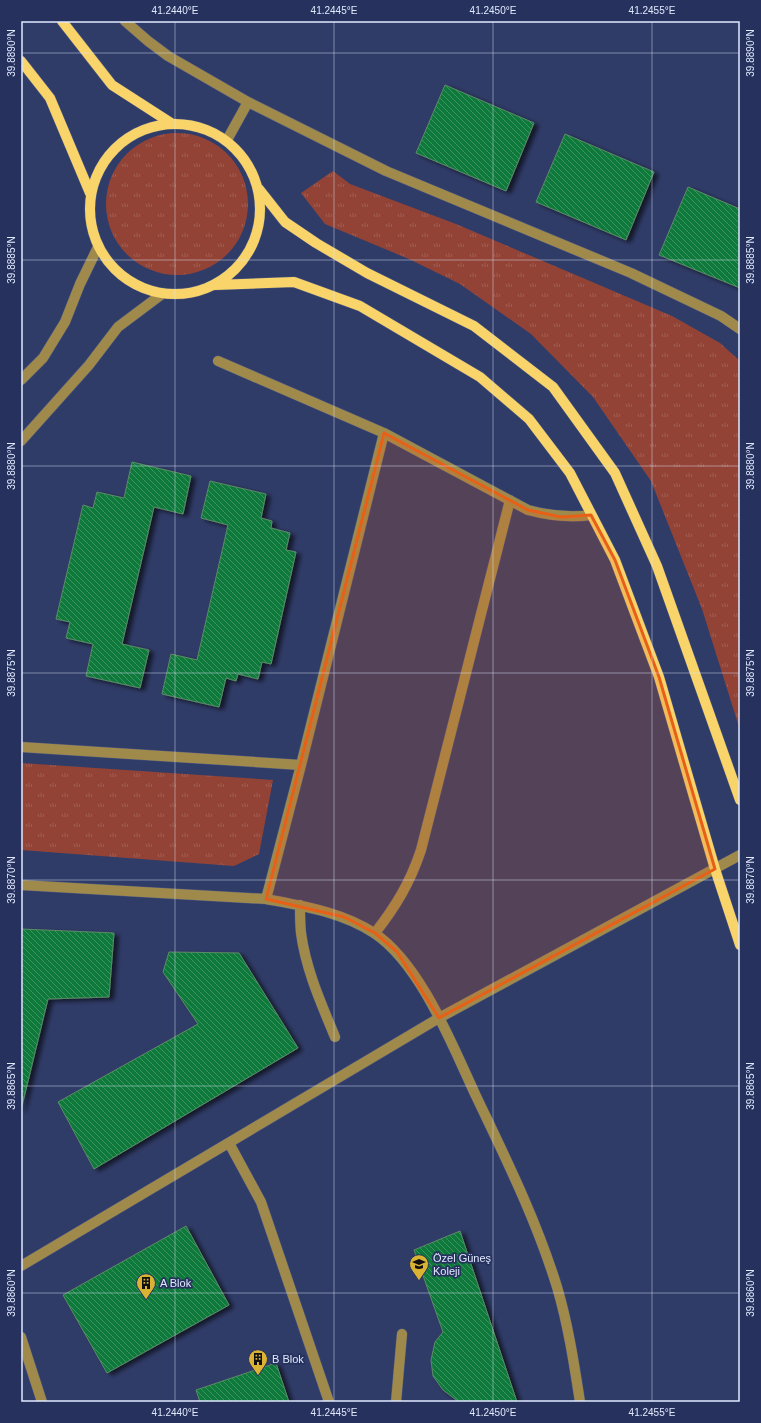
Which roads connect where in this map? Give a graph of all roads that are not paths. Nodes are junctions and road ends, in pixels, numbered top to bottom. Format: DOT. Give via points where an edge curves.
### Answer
graph roads {
  1 [pos="62,21"];
  2 [pos="125,21"];
  3 [pos="21,61"];
  4 [pos="248,102"];
  5 [pos="171,123"];
  6 [pos="227,140"];
  7 [pos="259,189"];
  8 [pos="90,193"];
  9 [pos="98,247"];
  10 [pos="215,285"];
  11 [pos="162,294"];
  12 [pos="740,329"];
  13 [pos="218,361"];
  14 [pos="21,380"];
  15 [pos="384,433"];
  16 [pos="21,441"];
  17 [pos="510,500"];
  18 [pos="591,515"];
  19 [pos="21,747"];
  20 [pos="301,765"];
  21 [pos="740,800"];
  22 [pos="740,855"];
  23 [pos="715,869"];
  24 [pos="21,886"];
  25 [pos="266,899"];
  26 [pos="300,905"];
  27 [pos="375,934"];
  28 [pos="740,946"];
  29 [pos="440,1018"];
  30 [pos="335,1037"];
  31 [pos="229,1143"];
  32 [pos="21,1266"];
  33 [pos="402,1334"];
  34 [pos="21,1337"];
  35 [pos="42,1402"];
  36 [pos="329,1402"];
  37 [pos="396,1402"];
  38 [pos="580,1402"];
  1 -- 5 [label="main road" via="112,85"];
  2 -- 4 [label="street" via="168,56"];
  3 -- 8 [label="main road" via="50,98"];
  4 -- 6 [label="street"];
  4 -- 12 [label="street" via="386,171 631,273 721,316"];
  5 -- 6 [label="main road" via="200,127"];
  5 -- 8 [label="main road" via="142,130 117,145 99,169"];
  6 -- 7 [label="main road" via="248,161"];
  7 -- 10 [label="main road" via="261,218 253,246 237,269"];
  7 -- 21 [label="main road" via="285,222 310,239 367,273 474,326 553,388 615,473 657,566"];
  8 -- 9 [label="main road" via="90,222"];
  9 -- 11 [label="main road" via="114,270 136,285"];
  9 -- 14 [label="street" via="65,322 43,358"];
  10 -- 11 [label="main road" via="190,294"];
  10 -- 18 [label="main road" via="294,282 360,306 480,377 529,419 570,473"];
  11 -- 16 [label="street" via="118,327 89,365"];
  13 -- 15 [label="street"];
  15 -- 17 [label="street"];
  15 -- 20 [label="street"];
  17 -- 18 [label="street" via="544,515"];
  17 -- 27 [label="street" via="421,850 406,887 392,912"];
  18 -- 23 [label="main road" via="615,560 658,677"];
  19 -- 20 [label="street"];
  20 -- 25 [label="street"];
  22 -- 23 [label="street"];
  23 -- 28 [label="main road"];
  23 -- 29 [label="street"];
  24 -- 25 [label="street"];
  25 -- 26 [label="street"];
  26 -- 27 [label="street" via="344,917"];
  26 -- 30 [label="street" via="301,932 307,965"];
  27 -- 29 [label="street" via="397,952"];
  29 -- 31 [label="street"];
  29 -- 38 [label="street" via="518,1183 540,1237 557,1288 570,1341"];
  31 -- 32 [label="street"];
  31 -- 36 [label="street" via="261,1202"];
  33 -- 37 [label="street"];
  34 -- 35 [label="street"];
}
